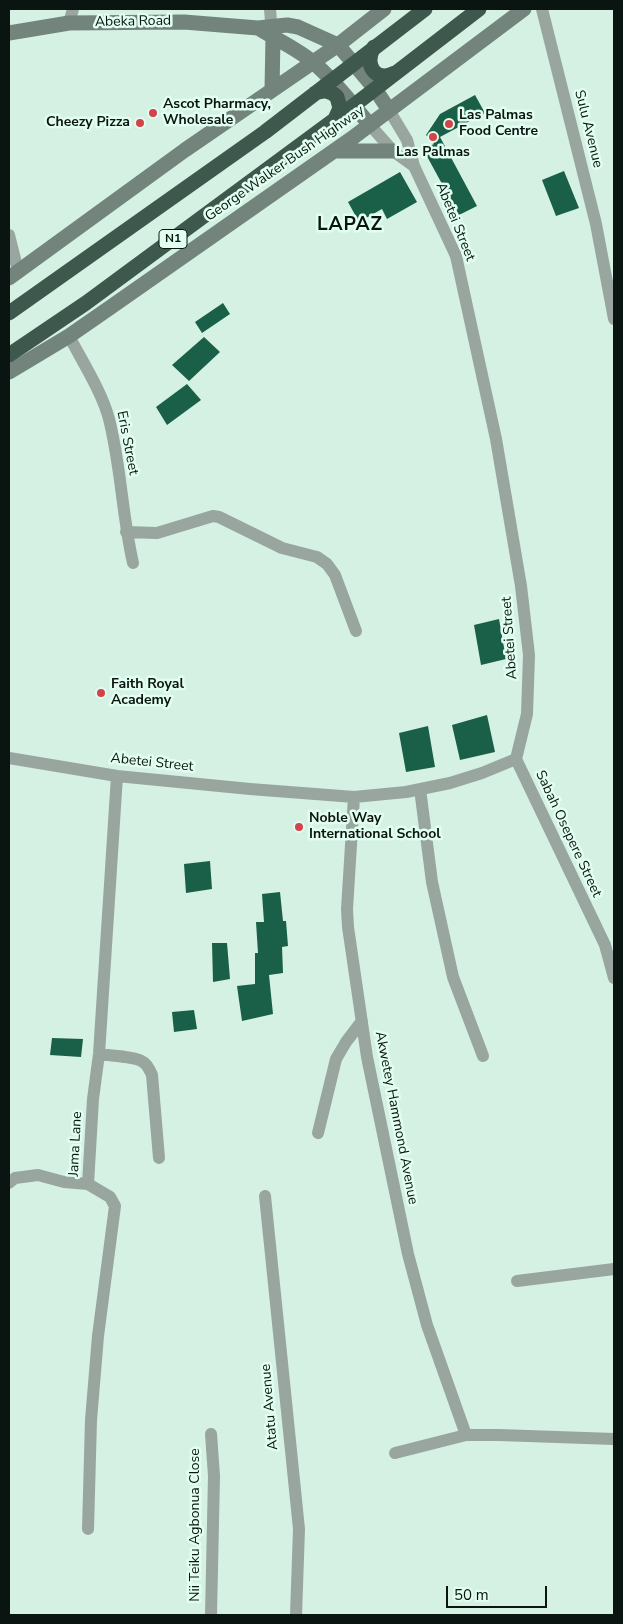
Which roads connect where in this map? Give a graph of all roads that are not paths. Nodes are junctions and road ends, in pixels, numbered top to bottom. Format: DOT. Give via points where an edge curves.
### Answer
graph roads {
  1 [pos="270,9"];
  2 [pos="384,9"];
  3 [pos="425,9"];
  4 [pos="479,9"];
  5 [pos="524,9"];
  6 [pos="542,9"];
  7 [pos="71,16"];
  8 [pos="267,30"];
  9 [pos="9,33"];
  10 [pos="338,45"];
  11 [pos="374,47"];
  12 [pos="314,62"];
  13 [pos="354,63"];
  14 [pos="395,73"];
  15 [pos="332,80"];
  16 [pos="272,90"];
  17 [pos="375,90"];
  18 [pos="315,93"];
  19 [pos="353,106"];
  20 [pos="389,110"];
  21 [pos="335,119"];
  22 [pos="370,124"];
  23 [pos="334,151"];
  24 [pos="393,151"];
  25 [pos="414,166"];
  26 [pos="9,235"];
  27 [pos="13,275"];
  28 [pos="9,313"];
  29 [pos="614,319"];
  30 [pos="69,336"];
  31 [pos="9,354"];
  32 [pos="9,372"];
  33 [pos="126,532"];
  34 [pos="133,563"];
  35 [pos="356,631"];
  36 [pos="9,758"];
  37 [pos="516,759"];
  38 [pos="117,776"];
  39 [pos="420,789"];
  40 [pos="354,797"];
  41 [pos="614,978"];
  42 [pos="362,1021"];
  43 [pos="99,1054"];
  44 [pos="483,1056"];
  45 [pos="318,1133"];
  46 [pos="159,1158"];
  47 [pos="9,1183"];
  48 [pos="88,1184"];
  49 [pos="265,1196"];
  50 [pos="614,1269"];
  51 [pos="517,1282"];
  52 [pos="211,1434"];
  53 [pos="466,1436"];
  54 [pos="614,1440"];
  55 [pos="395,1453"];
  56 [pos="88,1529"];
  57 [pos="211,1615"];
  58 [pos="296,1615"];
  1 -- 8 [label="street"];
  2 -- 10 [label="street"];
  3 -- 11 [label="highway, N1"];
  4 -- 14 [label="highway, George Walker Bush Highway / N1"];
  5 -- 20 [label="street, George Walker Bush Highway"];
  6 -- 29 [label="street, Sulu Avenue" via="596,224"];
  7 -- 8 [label="street, Abeka Road"];
  7 -- 9 [label="street, Abeka Road"];
  8 -- 10 [label="street, Abeka Road" via="287,25 298,27"];
  8 -- 12 [label="street, Abeka Road"];
  8 -- 16 [label="street"];
  10 -- 12 [label="street"];
  10 -- 13 [label="street, Abeka Road"];
  11 -- 13 [label="highway, N1"];
  11 -- 14 [label="highway" via="369,58 372,69 381,76"];
  12 -- 15 [label="street, Abeka Road"];
  12 -- 16 [label="street"];
  13 -- 15 [label="highway, N1"];
  13 -- 17 [label="street, Abeka Road"];
  14 -- 17 [label="highway, George Walker Bush Highway / N1"];
  15 -- 18 [label="highway, N1"];
  15 -- 19 [label="street, Abeka Road"];
  16 -- 27 [label="street"];
  17 -- 19 [label="highway, George Walker Bush Highway / N1"];
  17 -- 20 [label="street, Abeka Road"];
  18 -- 21 [label="highway" via="328,91 337,97 340,108"];
  18 -- 28 [label="highway, N1" via="257,138"];
  19 -- 21 [label="highway, George Walker Bush Highway / N1"];
  19 -- 22 [label="street, Abeka Road"];
  20 -- 22 [label="street, George Walker Bush Highway"];
  20 -- 25 [label="street, Abetei Street" via="407,140"];
  21 -- 31 [label="highway, George Walker Bush Highway / N1" via="86,302"];
  22 -- 23 [label="street, George Walker Bush Highway"];
  22 -- 24 [label="street, Abetei Street"];
  23 -- 24 [label="street"];
  23 -- 30 [label="street, George Walker Bush Highway"];
  24 -- 25 [label="street, Abetei Street"];
  25 -- 37 [label="street, Abetei Street" via="456,256 498,449 529,655 527,714"];
  26 -- 27 [label="street"];
  30 -- 32 [label="street, George Walker Bush Highway"];
  30 -- 33 [label="street, Eris Street" via="109,417"];
  33 -- 34 [label="street, Eris Street"];
  33 -- 35 [label="street" via="157,533 213,516 282,548 317,557 335,575"];
  36 -- 38 [label="street, Abetei Street"];
  37 -- 39 [label="street, Abetei Street" via="482,773"];
  37 -- 41 [label="street, Sabah Osepere Street" via="604,945"];
  38 -- 40 [label="street, Abetei Street"];
  38 -- 43 [label="street, Jama Lane"];
  39 -- 40 [label="street, Abetei Street"];
  39 -- 44 [label="street" via="432,882 453,977"];
  40 -- 42 [label="street, Akwetey Hammond Avenue" via="347,909"];
  42 -- 45 [label="street" via="336,1059"];
  42 -- 53 [label="street, Akwetey Hammond Avenue" via="408,1254 427,1325"];
  43 -- 46 [label="street" via="138,1059 148,1068 152,1075"];
  43 -- 48 [label="street, Jama Lane"];
  47 -- 48 [label="street" via="15,1178 38,1175"];
  48 -- 56 [label="street, Jama Lane" via="110,1197 114,1206 91,1420"];
  49 -- 58 [label="street, Atatu Avenue" via="299,1529"];
  50 -- 51 [label="street"];
  52 -- 57 [label="street, Nii Teiku Agbonua Close" via="214,1476"];
  53 -- 54 [label="street"];
  53 -- 55 [label="street"];
}
